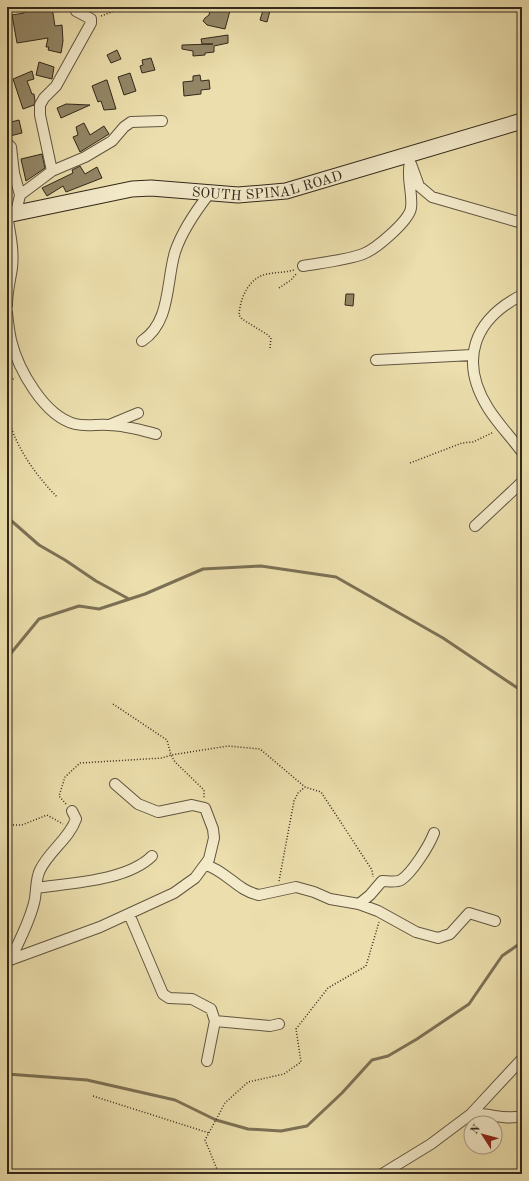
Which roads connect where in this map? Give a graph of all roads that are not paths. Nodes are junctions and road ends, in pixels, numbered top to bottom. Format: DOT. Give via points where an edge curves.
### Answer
graph roads {
  1 [pos="76,12"];
  2 [pos="162,121"];
  3 [pos="522,121"];
  4 [pos="7,143"];
  5 [pos="409,158"];
  6 [pos="52,171"];
  7 [pos="209,194"];
  8 [pos="20,196"];
  9 [pos="10,215"];
  10 [pos="522,223"];
  11 [pos="298,268"];
  12 [pos="522,295"];
  13 [pos="7,305"];
  14 [pos="7,313"];
  15 [pos="142,341"];
  16 [pos="472,355"];
  17 [pos="376,360"];
  18 [pos="138,412"];
  19 [pos="109,425"];
  20 [pos="156,434"];
  21 [pos="522,452"];
  22 [pos="522,482"];
  23 [pos="475,526"];
  24 [pos="115,784"];
  25 [pos="72,811"];
  26 [pos="434,834"];
  27 [pos="152,856"];
  28 [pos="206,865"];
  29 [pos="36,888"];
  30 [pos="358,904"];
  31 [pos="129,914"];
  32 [pos="495,921"];
  33 [pos="8,961"];
  34 [pos="215,1021"];
  35 [pos="279,1024"];
  36 [pos="522,1059"];
  37 [pos="207,1061"];
  38 [pos="470,1114"];
  39 [pos="522,1116"];
  40 [pos="382,1174"];
  1 -- 6 [label="street" via="91,19 80,45 56,86 40,105"];
  2 -- 6 [label="street" via="131,122 112,141 85,157"];
  3 -- 5 [label="street, SOUTH SPINAL ROAD"];
  4 -- 8 [label="street" via="11,147"];
  5 -- 7 [label="street, SOUTH SPINAL ROAD" via="286,190 238,195"];
  5 -- 10 [label="street" via="419,186 432,196"];
  5 -- 11 [label="street" via="410,208 403,223 365,253"];
  6 -- 8 [label="street"];
  7 -- 9 [label="street, SOUTH SPINAL ROAD" via="151,188 132,189"];
  7 -- 15 [label="street" via="194,213 175,252 166,302 159,321 151,335"];
  8 -- 9 [label="street"];
  9 -- 13 [label="street" via="12,268 7,290"];
  12 -- 16 [label="street" via="502,307 487,321"];
  14 -- 19 [label="street" via="11,340 39,398 59,416 73,424"];
  16 -- 17 [label="street"];
  16 -- 21 [label="street" via="478,388 488,408"];
  18 -- 19 [label="street"];
  19 -- 20 [label="street"];
  22 -- 23 [label="street"];
  24 -- 28 [label="street" via="138,804 158,812 192,805 205,808 214,838"];
  25 -- 29 [label="street" via="76,820 72,830 44,862"];
  26 -- 30 [label="street" via="425,853 406,876 396,881 382,881"];
  27 -- 29 [label="street" via="138,867 100,878"];
  28 -- 30 [label="street" via="215,868 255,894 296,887"];
  28 -- 31 [label="street" via="195,878 174,893"];
  29 -- 33 [label="street" via="27,924"];
  30 -- 32 [label="street" via="378,911 416,932 438,938 450,934 469,913"];
  31 -- 33 [label="street"];
  31 -- 34 [label="street" via="163,994 169,998 192,999 211,1009"];
  34 -- 35 [label="street" via="270,1026"];
  34 -- 37 [label="street"];
  36 -- 38 [label="street"];
  38 -- 39 [label="street" via="506,1118"];
  38 -- 40 [label="street" via="431,1144"];
}
